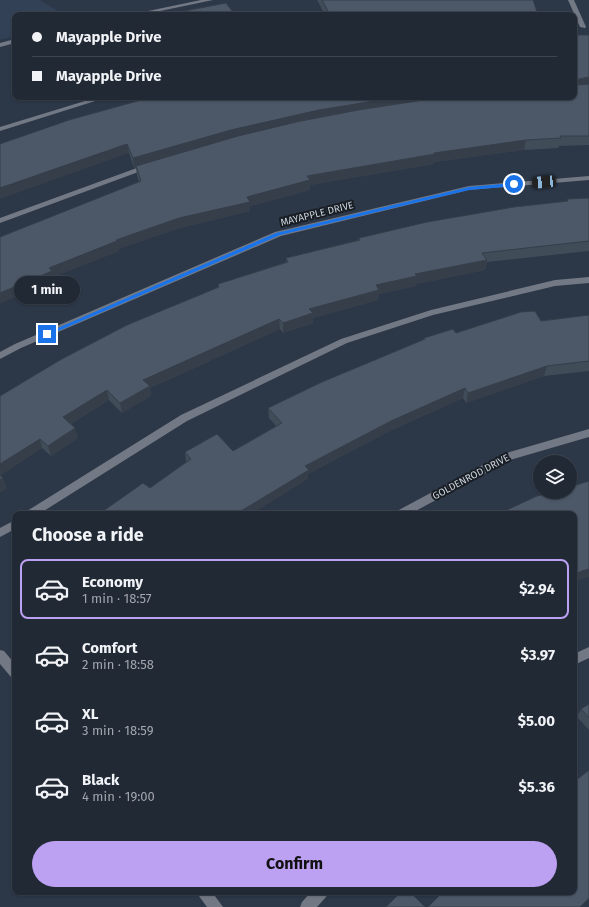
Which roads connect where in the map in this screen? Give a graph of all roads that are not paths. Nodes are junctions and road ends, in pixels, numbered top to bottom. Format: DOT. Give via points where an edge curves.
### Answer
graph roads {
  1 [pos="210,0"];
  2 [pos="571,0"];
  3 [pos="148,12"];
  4 [pos="586,27"];
  5 [pos="12,42"];
  6 [pos="0,45"];
  7 [pos="95,100"];
  8 [pos="0,129"];
  9 [pos="159,164"];
  10 [pos="589,178"];
  11 [pos="0,221"];
  12 [pos="589,280"];
  13 [pos="0,356"];
  14 [pos="589,433"];
  15 [pos="36,511"];
  16 [pos="406,511"];
  17 [pos="12,526"];
  18 [pos="0,533"];
  19 [pos="589,652"];
  20 [pos="0,655"];
  21 [pos="577,658"];
  22 [pos="12,669"];
  23 [pos="206,895"];
  24 [pos="319,895"];
  25 [pos="216,907"];
  26 [pos="307,907"];
  1 -- 3 [label="street"];
  2 -- 4 [label="street"];
  5 -- 6 [label="street"];
  7 -- 8 [label="street"];
  9 -- 11 [label="street"];
  10 -- 13 [label="street, MAYAPPLE DRIVE" via="469,188 278,234"];
  12 -- 15 [label="street" via="555,283 431,313 344,341 184,418"];
  14 -- 16 [label="street, GOLDENROD DRIVE" via="507,456"];
  17 -- 18 [label="street"];
  19 -- 21 [label="street"];
  20 -- 22 [label="street"];
  23 -- 25 [label="street"];
  24 -- 26 [label="street"];
}
